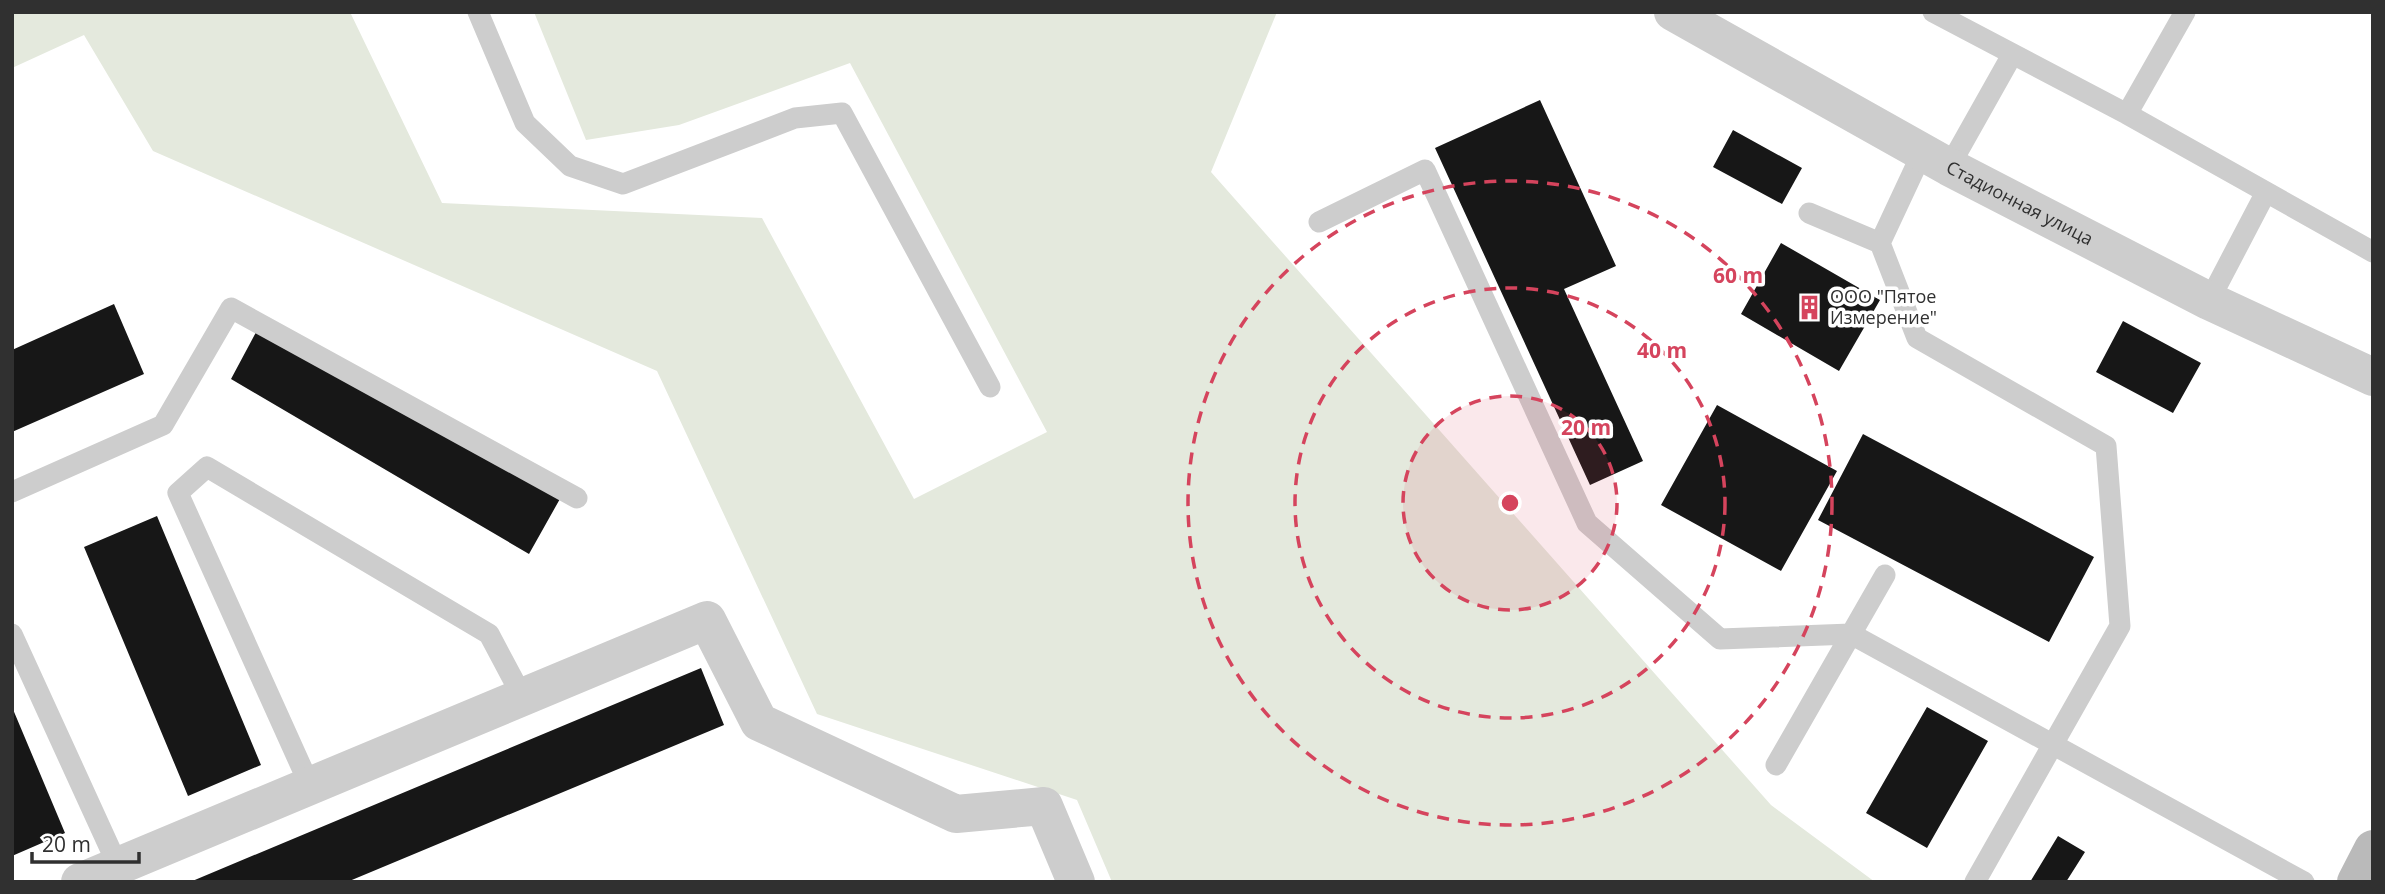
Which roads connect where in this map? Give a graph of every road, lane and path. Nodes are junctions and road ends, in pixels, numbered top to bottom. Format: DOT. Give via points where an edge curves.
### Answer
graph roads {
  1 [pos="478,12"];
  2 [pos="1673,12"];
  3 [pos="1933,12"];
  4 [pos="2185,12"];
  5 [pos="2012,55"];
  6 [pos="2127,114"];
  7 [pos="1936,159"];
  8 [pos="2265,194"];
  9 [pos="1810,213"];
  10 [pos="1319,222"];
  11 [pos="1880,243"];
  12 [pos="2373,252"];
  13 [pos="2209,301"];
  14 [pos="2373,377"];
  15 [pos="990,387"];
  16 [pos="12,492"];
  17 [pos="577,498"];
  18 [pos="1885,575"];
  19 [pos="12,634"];
  20 [pos="1851,634"];
  21 [pos="523,698"];
  22 [pos="2054,745"];
  23 [pos="1776,765"];
  24 [pos="310,786"];
  25 [pos="2373,849"];
  26 [pos="118,866"];
  27 [pos="80,882"];
  28 [pos="1076,882"];
  29 [pos="1975,882"];
  30 [pos="2304,882"];
  31 [pos="2356,882"];
  1 -- 15 [label="lane" via="524,123 570,166 623,184 795,118 842,113"];
  2 -- 7 [label="street, Стадионная улица"];
  3 -- 5 [label="lane"];
  4 -- 6 [label="lane"];
  5 -- 6 [label="lane"];
  5 -- 7 [label="lane"];
  6 -- 8 [label="lane"];
  7 -- 11 [label="lane"];
  7 -- 13 [label="street, Стадионная улица"];
  8 -- 12 [label="lane"];
  8 -- 13 [label="lane"];
  9 -- 11 [label="lane"];
  10 -- 20 [label="lane" via="1425,170 1587,523 1720,639"];
  11 -- 22 [label="lane" via="1917,338 2105,446 2120,626"];
  13 -- 14 [label="street, Стадионная улица"];
  16 -- 17 [label="lane" via="163,425 231,308"];
  18 -- 20 [label="lane"];
  19 -- 26 [label="lane"];
  20 -- 22 [label="lane"];
  20 -- 23 [label="lane"];
  21 -- 24 [label="street"];
  21 -- 24 [label="lane" via="489,634 207,467 178,493"];
  21 -- 28 [label="street" via="707,620 759,722 956,814 1044,806"];
  22 -- 29 [label="lane"];
  22 -- 30 [label="lane"];
  24 -- 26 [label="street"];
  25 -- 31 [label="main road"];
  26 -- 27 [label="street"];
}
